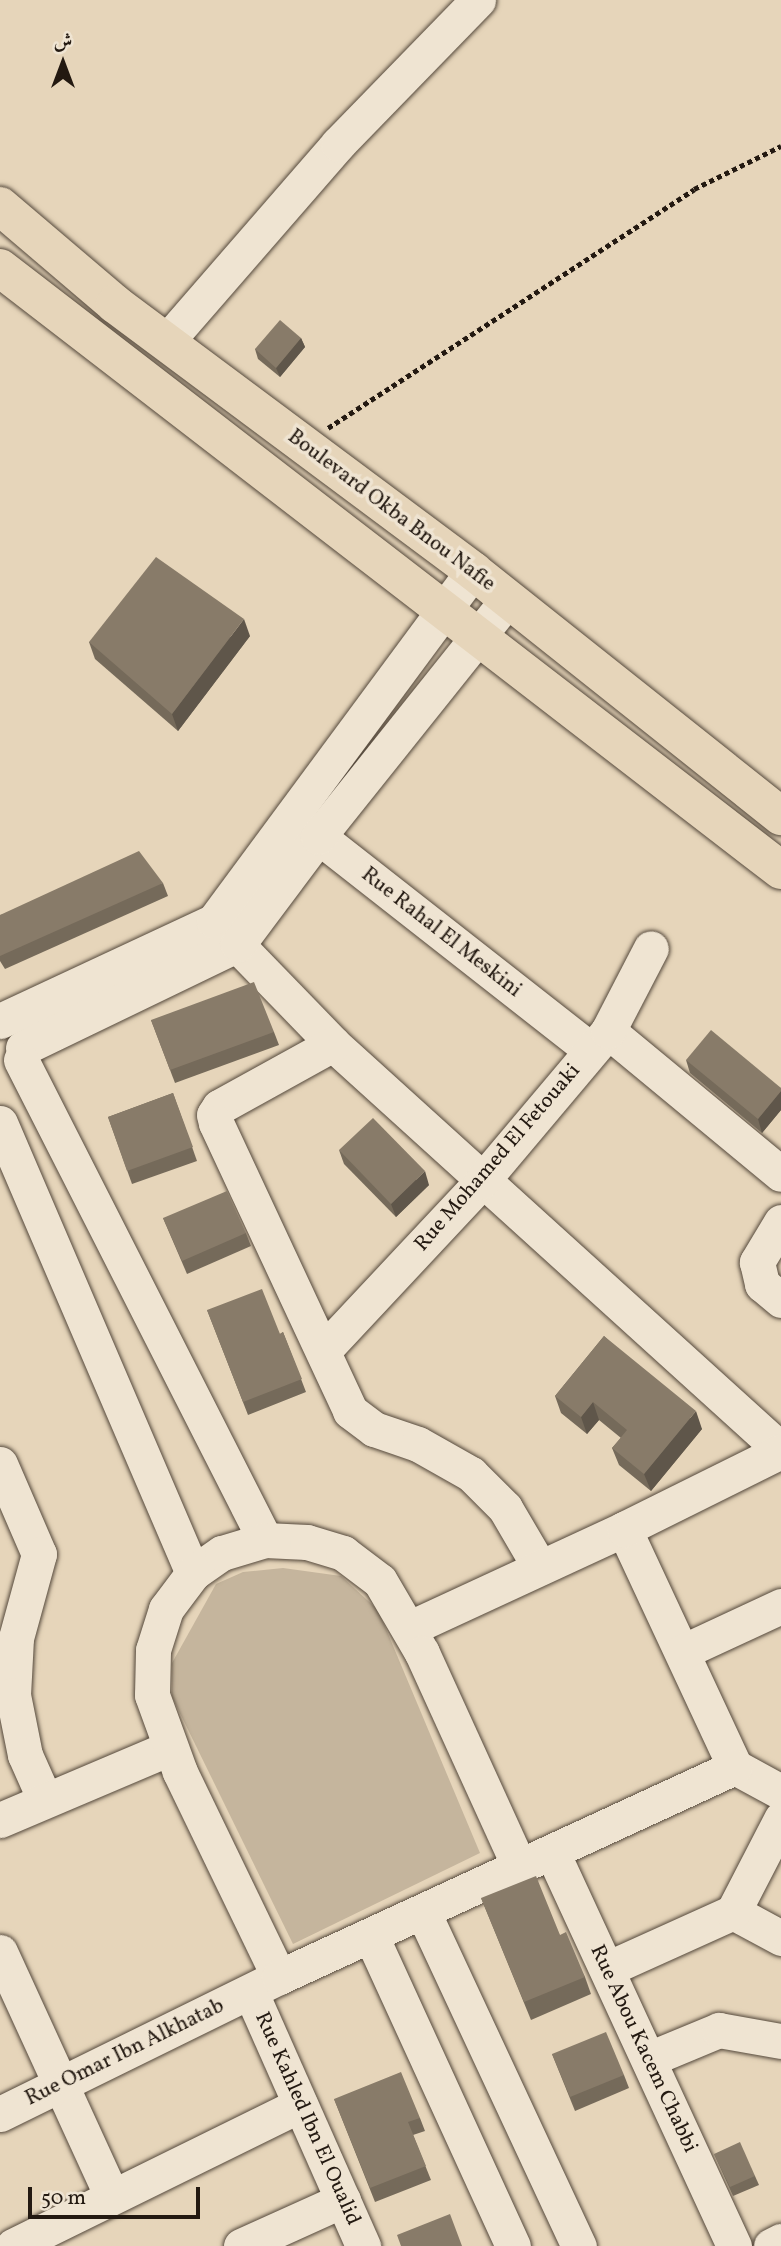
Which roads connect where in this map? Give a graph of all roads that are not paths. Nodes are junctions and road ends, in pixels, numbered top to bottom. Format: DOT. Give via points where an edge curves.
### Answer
graph roads {
  1 [pos="478,0"];
  2 [pos="0,206"];
  3 [pos="0,268"];
  4 [pos="166,342"];
  5 [pos="473,571"];
  6 [pos="508,599"];
  7 [pos="445,609"];
  8 [pos="478,637"];
  9 [pos="781,816"];
  10 [pos="304,826"];
  11 [pos="781,870"];
  12 [pos="226,933"];
  13 [pos="651,948"];
  14 [pos="0,1021"];
  15 [pos="599,1041"];
  16 [pos="333,1044"];
  17 [pos="15,1062"];
  18 [pos="0,1123"];
  19 [pos="781,1174"];
  20 [pos="481,1182"];
  21 [pos="781,1222"];
  22 [pos="781,1300"];
  23 [pos="323,1352"];
  24 [pos="781,1451"];
  25 [pos="0,1464"];
  26 [pos="624,1530"];
  27 [pos="265,1540"];
  28 [pos="539,1566"];
  29 [pos="193,1573"];
  30 [pos="781,1606"];
  31 [pos="410,1628"];
  32 [pos="681,1652"];
  33 [pos="170,1748"];
  34 [pos="735,1767"];
  35 [pos="781,1792"];
  36 [pos="45,1800"];
  37 [pos="781,1819"];
  38 [pos="0,1820"];
  39 [pos="552,1852"];
  40 [pos="520,1868"];
  41 [pos="424,1912"];
  42 [pos="733,1912"];
  43 [pos="371,1936"];
  44 [pos="781,1938"];
  45 [pos="0,1952"];
  46 [pos="607,1969"];
  47 [pos="265,1985"];
  48 [pos="781,2041"];
  49 [pos="649,2059"];
  50 [pos="60,2082"];
  51 [pos="300,2105"];
  52 [pos="0,2114"];
  53 [pos="111,2194"];
  54 [pos="343,2200"];
  55 [pos="781,2241"];
  56 [pos="13,2246"];
  57 [pos="241,2246"];
  58 [pos="363,2246"];
  59 [pos="513,2246"];
  60 [pos="579,2246"];
  61 [pos="734,2246"];
  62 [pos="771,2246"];
  1 -- 4 [label="street" via="338,144"];
  2 -- 4 [label="main road, Boulevard Okba Bnou Nafie"];
  3 -- 7 [label="main road, Boulevard Okba Bnou Nafie"];
  4 -- 5 [label="main road, Boulevard Okba Bnou Nafie"];
  5 -- 6 [label="main road, Boulevard Okba Bnou Nafie"];
  5 -- 7 [label="street"];
  6 -- 8 [label="street"];
  6 -- 9 [label="main road, Boulevard Okba Bnou Nafie"];
  7 -- 8 [label="main road, Boulevard Okba Bnou Nafie"];
  7 -- 10 [label="street"];
  8 -- 10 [label="street"];
  8 -- 11 [label="main road, Boulevard Okba Bnou Nafie"];
  10 -- 12 [label="street"];
  10 -- 15 [label="street, Rue Rahal El Meskini"];
  12 -- 14 [label="street"];
  12 -- 16 [label="street"];
  12 -- 17 [label="street"];
  13 -- 15 [label="street, Rue Mohamed El Fetouaki"];
  14 -- 17 [label="street" via="15,1030"];
  15 -- 19 [label="street, Rue Rahal El Meskini"];
  15 -- 20 [label="street, Rue Mohamed El Fetouaki"];
  16 -- 20 [label="street"];
  16 -- 23 [label="street" via="219,1107 214,1115"];
  17 -- 27 [label="street"];
  18 -- 29 [label="street"];
  20 -- 23 [label="street, Rue Mohamed El Fetouaki"];
  20 -- 24 [label="street"];
  21 -- 22 [label="street" via="757,1262 762,1284"];
  23 -- 28 [label="street" via="356,1418 437,1453 471,1474 505,1508"];
  24 -- 26 [label="street"];
  25 -- 36 [label="street" via="39,1554 16,1638 13,1695 25,1755"];
  26 -- 28 [label="street"];
  26 -- 32 [label="street"];
  27 -- 29 [label="street, Rue Kahled Ibn El Oualid" via="222,1553"];
  27 -- 31 [label="street" via="315,1543 356,1560 387,1589"];
  28 -- 31 [label="street"];
  29 -- 33 [label="street, Rue Kahled Ibn El Oualid" via="166,1609 153,1650 152,1695"];
  30 -- 32 [label="street"];
  31 -- 40 [label="street"];
  32 -- 34 [label="street"];
  33 -- 36 [label="street"];
  33 -- 47 [label="street, Rue Kahled Ibn El Oualid"];
  34 -- 35 [label="street"];
  34 -- 39 [label="street, Rue Omar Ibn Alkhatab"];
  36 -- 38 [label="street"];
  37 -- 42 [label="street"];
  39 -- 40 [label="street, Rue Omar Ibn Alkhatab"];
  39 -- 46 [label="street, Rue Abou Kacem Chabbi"];
  40 -- 41 [label="street, Rue Omar Ibn Alkhatab"];
  41 -- 43 [label="street, Rue Omar Ibn Alkhatab"];
  41 -- 60 [label="street"];
  42 -- 44 [label="street"];
  42 -- 46 [label="street"];
  43 -- 47 [label="street, Rue Omar Ibn Alkhatab"];
  43 -- 59 [label="street"];
  45 -- 50 [label="street"];
  46 -- 49 [label="street, Rue Abou Kacem Chabbi"];
  47 -- 50 [label="street, Rue Omar Ibn Alkhatab"];
  47 -- 51 [label="street, Rue Kahled Ibn El Oualid"];
  48 -- 49 [label="street" via="719,2030"];
  49 -- 61 [label="street, Rue Abou Kacem Chabbi"];
  50 -- 52 [label="street, Rue Omar Ibn Alkhatab"];
  50 -- 53 [label="street"];
  51 -- 53 [label="street"];
  51 -- 54 [label="street, Rue Kahled Ibn El Oualid"];
  53 -- 56 [label="street"];
  54 -- 57 [label="street"];
  54 -- 58 [label="street, Rue Kahled Ibn El Oualid"];
  55 -- 62 [label="street"];
}
